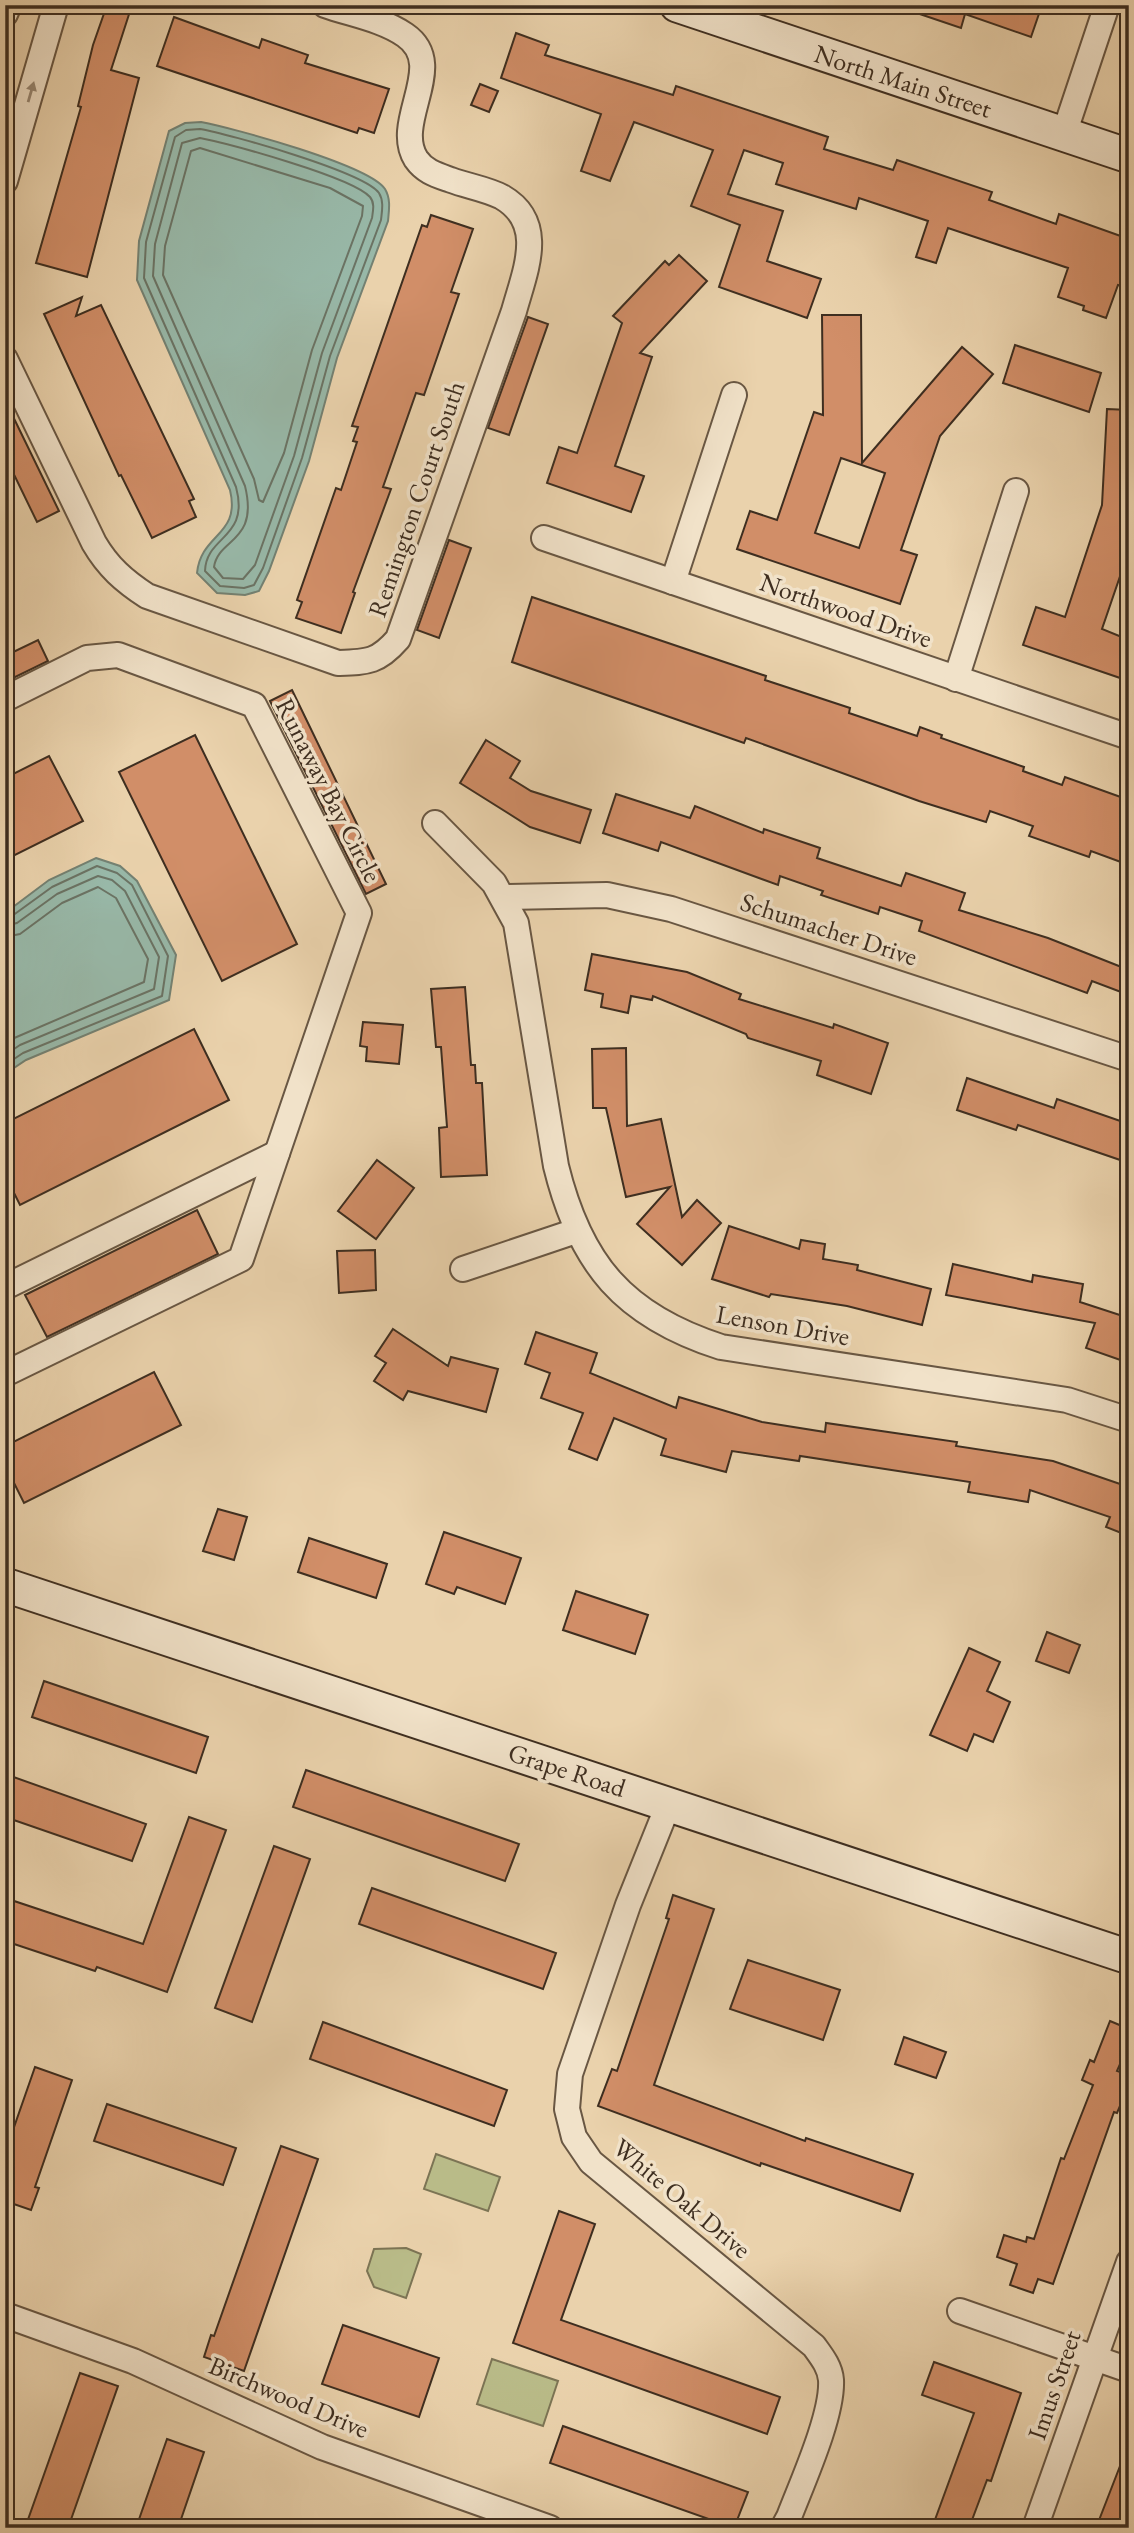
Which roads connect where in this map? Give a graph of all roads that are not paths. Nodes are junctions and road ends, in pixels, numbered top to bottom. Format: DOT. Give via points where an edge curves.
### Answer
graph roads {
  1 [pos="9,5"];
  2 [pos="56,5"];
  3 [pos="325,5"];
  4 [pos="1107,5"];
  5 [pos="694,8"];
  6 [pos="5,14"];
  7 [pos="1064,134"];
  8 [pos="1129,156"];
  9 [pos="5,181"];
  10 [pos="5,359"];
  11 [pos="734,395"];
  12 [pos="1016,491"];
  13 [pos="544,538"];
  14 [pos="673,582"];
  15 [pos="956,679"];
  16 [pos="5,699"];
  17 [pos="1129,737"];
  18 [pos="435,823"];
  19 [pos="504,897"];
  20 [pos="1129,1059"];
  21 [pos="277,1153"];
  22 [pos="576,1231"];
  23 [pos="463,1269"];
  24 [pos="5,1287"];
  25 [pos="5,1374"];
  26 [pos="1129,1420"];
  27 [pos="5,1585"];
  28 [pos="669,1803"];
  29 [pos="1129,1957"];
  30 [pos="1129,2262"];
  31 [pos="960,2311"];
  32 [pos="5,2315"];
  33 [pos="1094,2358"];
  34 [pos="1129,2370"];
  35 [pos="550,2528"];
  36 [pos="783,2528"];
  37 [pos="1035,2528"];
  1 -- 6 [label="street"];
  9 -- 2 [label="street, one-way"];
  3 -- 10 [label="street, Remington Court South" via="393,28 413,42 423,69 409,130 417,161 427,172 500,196 520,211 529,228 526,267 513,311 398,639 383,656 338,663 147,596 123,581 94,543"];
  4 -- 7 [label="street"];
  5 -- 7 [label="main road, North Main Street"];
  7 -- 8 [label="main road, North Main Street"];
  11 -- 14 [label="street"];
  12 -- 15 [label="street"];
  13 -- 14 [label="street, Northwood Drive"];
  14 -- 15 [label="street, Northwood Drive"];
  15 -- 17 [label="street, Northwood Drive"];
  16 -- 21 [label="street, Runaway Bay Circle" via="88,658 118,655 254,705 359,913"];
  18 -- 19 [label="street, Lenson Drive"];
  19 -- 20 [label="street, Schumacher Drive" via="607,895 671,909"];
  19 -- 22 [label="street, Lenson Drive" via="519,936 556,1166"];
  21 -- 24 [label="street"];
  21 -- 25 [label="street, Runaway Bay Circle" via="241,1259"];
  22 -- 23 [label="street"];
  22 -- 26 [label="street, Lenson Drive" via="624,1295 686,1336 768,1356 1067,1400"];
  27 -- 28 [label="main road, Grape Road"];
  28 -- 29 [label="main road, Grape Road"];
  28 -- 36 [label="street, White Oak Drive" via="628,1905 570,2074 567,2109 574,2137 590,2162 814,2346 826,2363 831,2381 828,2406"];
  30 -- 33 [label="street, Imus Street"];
  31 -- 33 [label="street"];
  32 -- 35 [label="street, Birchwood Drive" via="133,2361 322,2447"];
  33 -- 34 [label="street"];
  33 -- 37 [label="street, Imus Street"];
}
